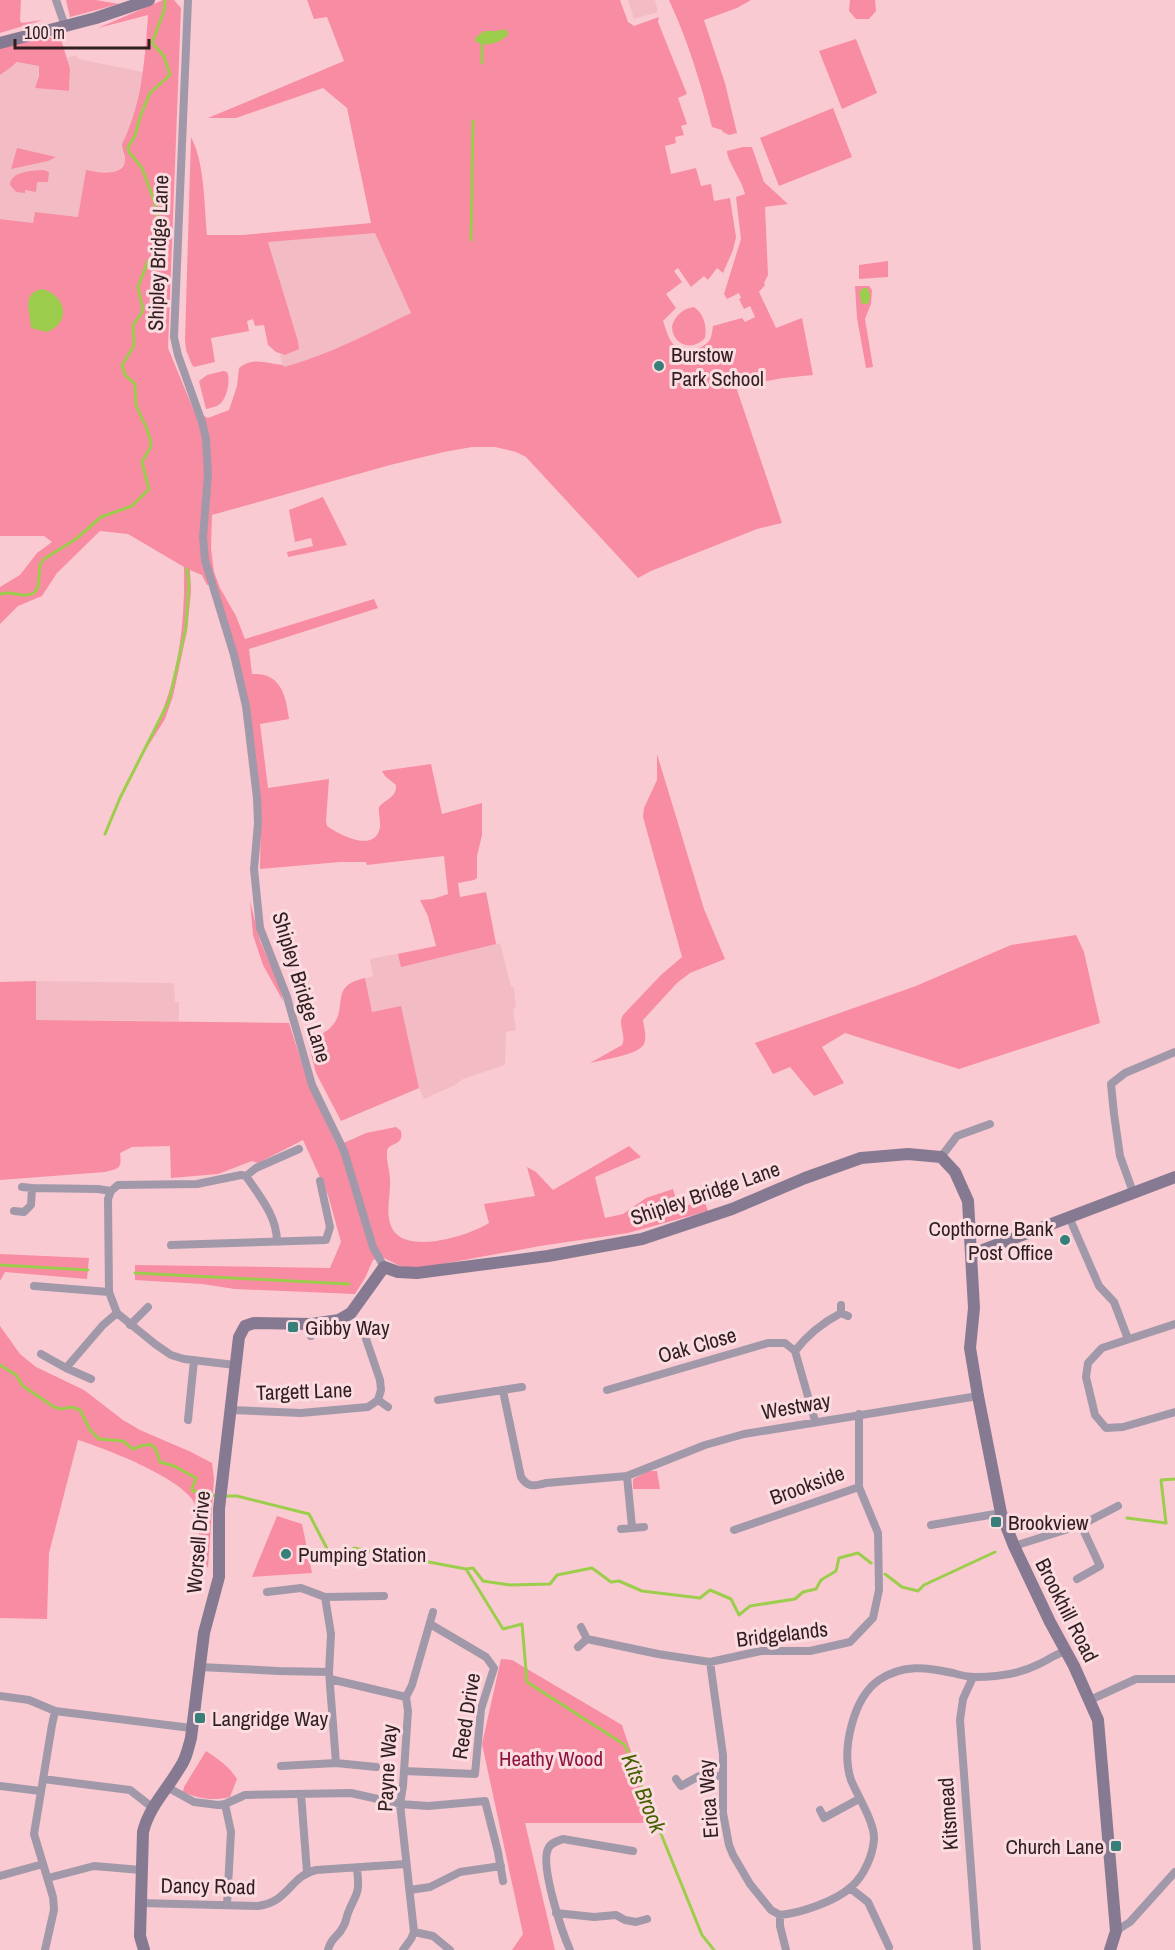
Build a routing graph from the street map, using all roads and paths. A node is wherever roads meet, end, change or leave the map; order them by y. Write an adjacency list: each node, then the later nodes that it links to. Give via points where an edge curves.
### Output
1 (56, 0): 4 (street)
2 (149, 0): 4 (street)
3 (188, 0): 22 (street, Shipley Bridge Lane, via 174,337 206,439 205,560 246,706 257,798 254,869 259,923 292,1012 312,1085 344,1151 373,1247)
4 (64, 26): 5 (street)
5 (0, 43)
6 (1175, 1052): 16 (street, via 1125,1073 1111,1084 1120,1156)
7 (990, 1124): 9 (street, via 957,1136)
8 (299, 1149): 10 (street)
9 (940, 1157): 21 (street, via 955,1172 968,1201); 22 (street, Shipley Bridge Lane, via 908,1154 861,1158 732,1209 642,1239 417,1273)
10 (246, 1176): 15 (street, via 176,1186 118,1185); 19 (street, via 269,1209)
11 (1175, 1177): 16 (street)
12 (320, 1181): 19 (street, via 330,1227 326,1240)
13 (22, 1187): 14 (street)
14 (32, 1188): 15 (street); 17 (street, via 31,1205 24,1212)
15 (111, 1191): 24 (street)
16 (1133, 1192): 18 (street)
17 (14, 1211)
18 (1069, 1217): 21 (street); 31 (street, via 1099,1286 1114,1302)
19 (277, 1242): 20 (street)
20 (171, 1245)
21 (972, 1254): 41 (street, Brookhill Road, via 974,1308 970,1348)
22 (384, 1267): 35 (street, Worsell Drive, via 351,1313 339,1320 311,1330 264,1322 245,1326 239,1337)
23 (34, 1286): 24 (street)
24 (109, 1292): 27 (street)
25 (148, 1307): 29 (street)
26 (843, 1311): 32 (street, via 805,1337)
27 (117, 1313): 29 (street); 36 (street)
28 (1175, 1324): 31 (street)
29 (130, 1325): 34 (street, via 166,1352)
30 (363, 1333): 42 (street, Targett Lane, via 380,1380)
31 (1128, 1339): 46 (street, via 1102,1348 1088,1363 1086,1377 1096,1419 1106,1428 1123,1427)
32 (795, 1351): 40 (street, Oak Close, via 785,1343 768,1343); 49 (street)
33 (41, 1354): 36 (street)
34 (194, 1360): 35 (street); 48 (street)
35 (235, 1365): 45 (street, Worsell Drive)
36 (66, 1368): 37 (street)
37 (91, 1379)
38 (522, 1387): 39 (street)
39 (503, 1390): 43 (street); 50 (street, Westway, via 520,1477 525,1484)
40 (607, 1390)
41 (978, 1396): 47 (street, Westway); 53 (street, Brookhill Road)
42 (378, 1400): 44 (street); 45 (street, Targett Lane, via 368,1407 327,1412)
43 (438, 1401)
44 (388, 1407)
45 (231, 1410): 72 (street, Worsell Drive, via 219,1509 219,1577 204,1633)
46 (1175, 1412)
47 (859, 1414): 49 (street, Westway); 51 (street, Brookside)
48 (188, 1420)
49 (815, 1421): 50 (street, Westway, via 705,1445)
50 (627, 1476): 56 (street)
51 (859, 1487): 59 (street, Brookside); 71 (street, Bridgelands, via 878,1533 879,1590 873,1618 850,1642 810,1651 760,1651)
52 (1118, 1506): 55 (street)
53 (1001, 1513): 54 (street); 60 (street, Brookhill Road)
54 (932, 1525)
55 (1081, 1525): 60 (street); 61 (street, via 1100,1566)
56 (632, 1527): 57 (street); 58 (street)
57 (644, 1527)
58 (621, 1529)
59 (734, 1530)
60 (1014, 1546): 70 (street, Brookhill Road)
61 (1077, 1579)
62 (267, 1592): 64 (street, via 301,1588)
63 (384, 1596): 64 (street)
64 (325, 1597): 73 (street, via 331,1634)
65 (433, 1612): 66 (street)
66 (430, 1624): 77 (street); 84 (street, Reed Drive, via 486,1657 494,1668 481,1709 475,1774)
67 (582, 1627): 68 (street)
68 (587, 1639): 69 (street); 71 (street, Bridgelands)
69 (578, 1647)
70 (1066, 1651): 74 (street, via 1025,1670); 78 (street, Brookhill Road)
71 (710, 1662): 85 (street, Erica Way, via 723,1755)
72 (200, 1667): 73 (street, Payne Way); 80 (street, Worsell Drive)
73 (330, 1677): 77 (street, Payne Way); 81 (street)
74 (973, 1677): 92 (street, via 922,1667 905,1668 868,1690 850,1729 849,1773); 125 (street, Kitsmead, via 963,1699 960,1720)
75 (1175, 1679): 78 (street, via 1136,1678)
76 (0, 1696): 79 (street, via 29,1700)
77 (406, 1697): 84 (street, Payne Way)
78 (1090, 1700): 115 (street, Brookhill Road, via 1098,1720)
79 (55, 1712): 80 (street); 86 (street)
80 (191, 1728): 89 (street, Worsell Drive, via 187,1754)
81 (336, 1762): 82 (street); 83 (street)
82 (281, 1766)
83 (376, 1767)
84 (404, 1770): 94 (street, Payne Way)
85 (722, 1776): 87 (street, via 699,1776 681,1786); 113 (street, Erica Way, via 723,1813 733,1855 750,1884)
86 (43, 1779): 90 (street); 95 (street, via 130,1790)
87 (676, 1779)
88 (0, 1786): 90 (street)
89 (167, 1786): 93 (street, via 194,1802); 95 (street, Worsell Drive)
90 (40, 1791): 98 (street, via 34,1834)
91 (301, 1794): 93 (street, via 245,1795); 94 (street, via 351,1793); 103 (street)
92 (859, 1799): 96 (street, via 824,1818); 108 (street, via 874,1837 862,1875)
93 (225, 1804): 111 (street, via 231,1832)
94 (400, 1804): 99 (street, Payne Way); 100 (street, via 484,1801)
95 (153, 1808): 102 (street, Worsell Drive, via 143,1832)
96 (820, 1810)
97 (633, 1851): 112 (street, via 563,1839 553,1843 546,1860)
98 (43, 1864): 105 (street); 106 (street)
99 (406, 1864): 101 (street); 109 (street, Payne Way)
100 (501, 1866): 107 (street); 109 (street, via 460,1872 430,1887)
101 (357, 1869): 103 (street); 120 (street, via 357,1896)
102 (141, 1870): 106 (street, via 94,1866); 110 (street, Worsell Drive)
103 (307, 1872): 111 (street, Dancy Road, via 270,1904)
104 (1175, 1872): 115 (street, via 1130,1922)
105 (0, 1876)
106 (48, 1878): 118 (street, via 54,1910)
107 (503, 1881)
108 (850, 1888): 113 (street, via 805,1910); 117 (street, via 868,1902)
109 (410, 1890): 116 (street, Payne Way)
110 (140, 1903): 111 (street, Dancy Road); 119 (street, Worsell Drive)
111 (227, 1905)
112 (556, 1913): 114 (street, via 616,1915 636,1922); 123 (street)
113 (780, 1915): 124 (street)
114 (647, 1919)
115 (1116, 1931): 126 (street, Brookhill Road)
116 (414, 1932): 121 (street); 122 (street, via 433,1936)
117 (889, 1947)
118 (45, 1950)
119 (142, 1950)
120 (328, 1950)
121 (403, 1950)
122 (450, 1950)
123 (570, 1950)
124 (786, 1950)
125 (977, 1950)
126 (1110, 1950)

